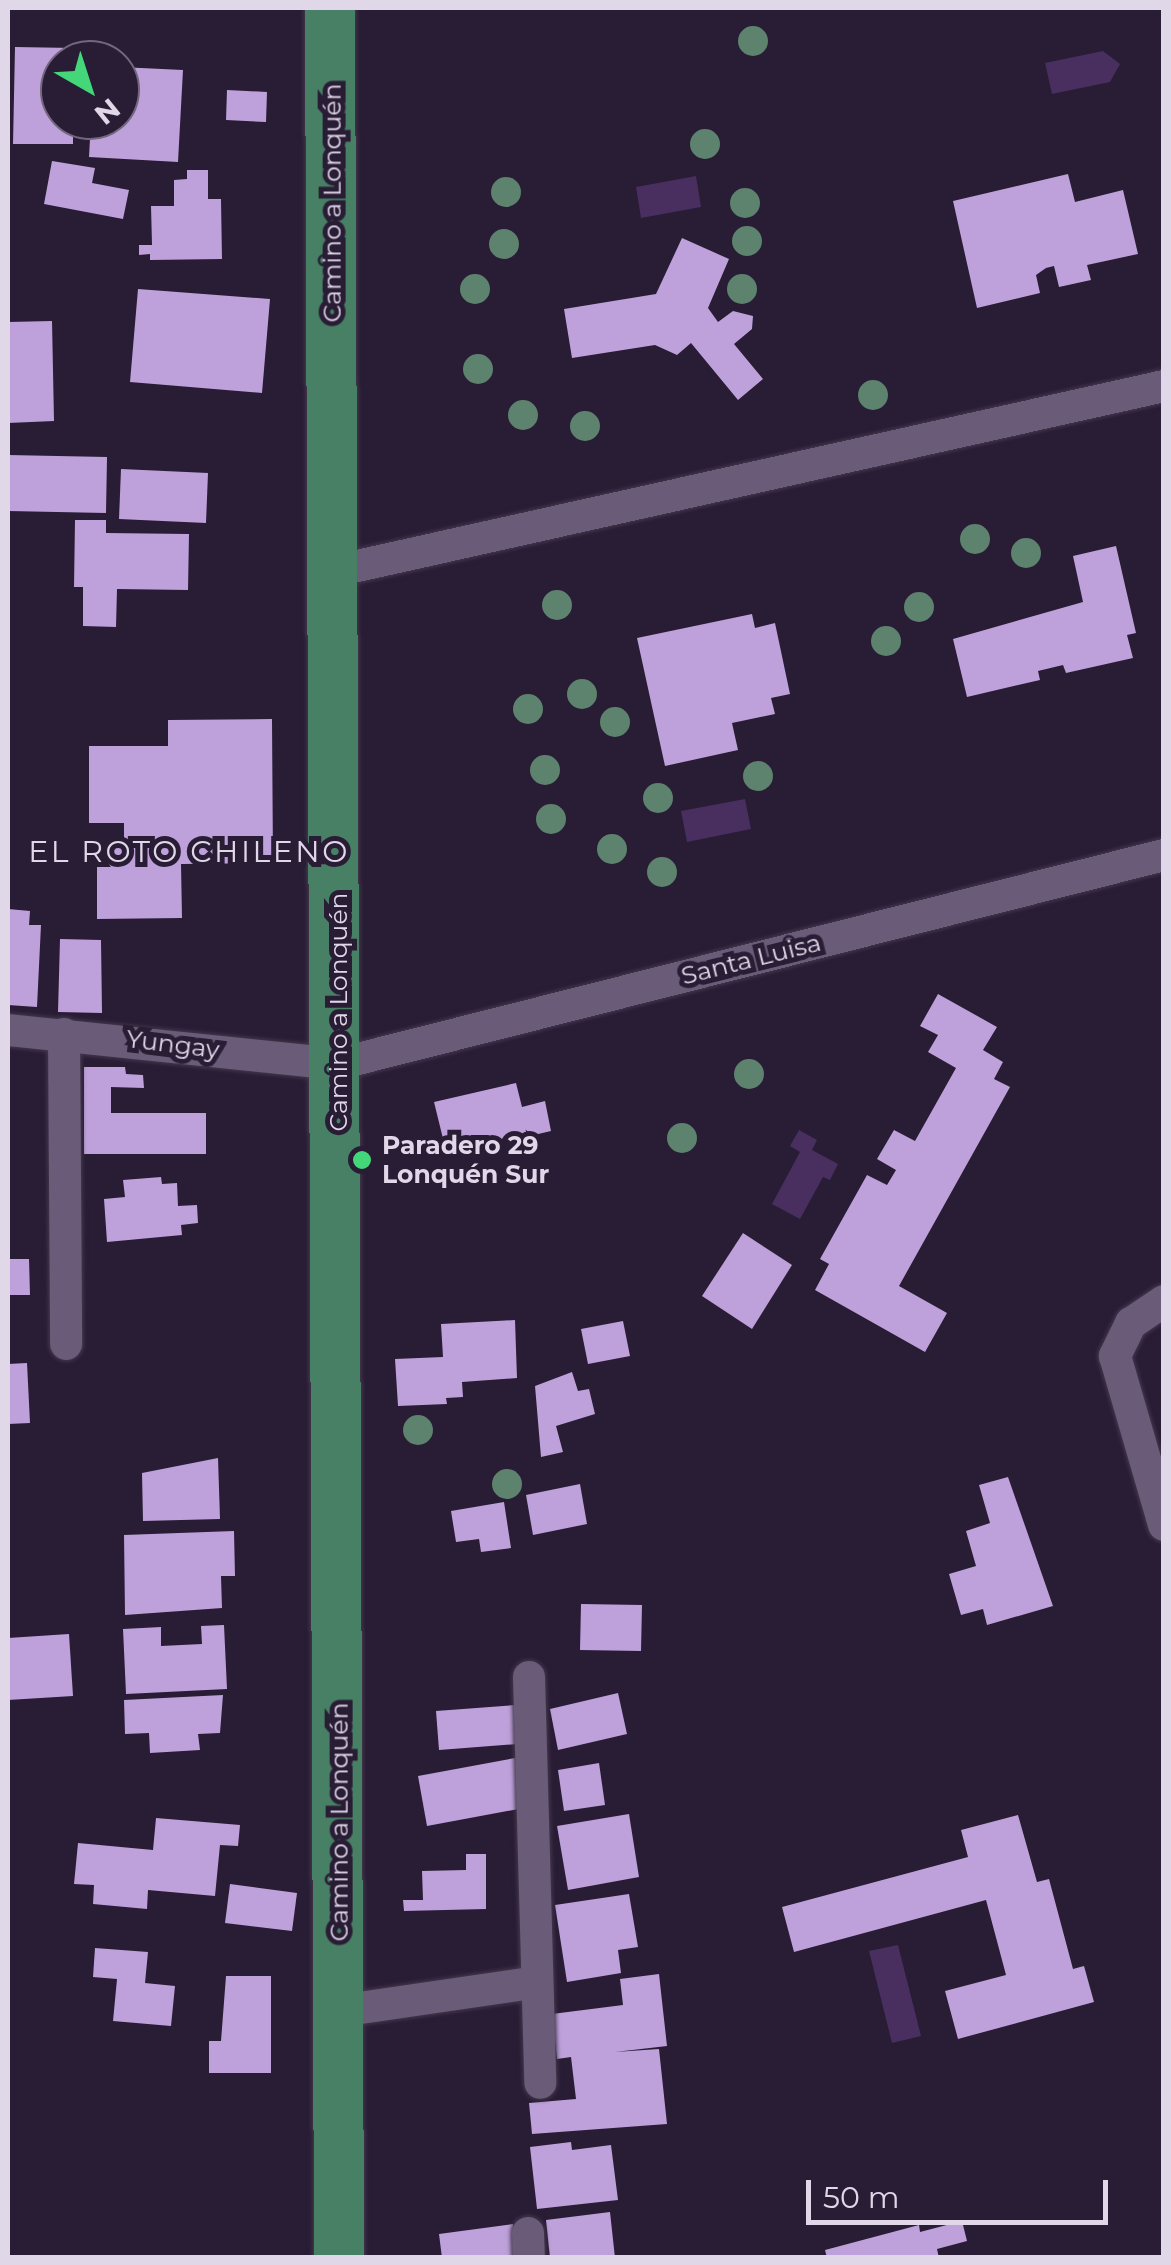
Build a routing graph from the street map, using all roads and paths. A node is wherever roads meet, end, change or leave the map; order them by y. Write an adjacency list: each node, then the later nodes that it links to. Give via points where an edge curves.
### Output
1 (330, 8): 3 (main road, Camino a Lonquén)
2 (1164, 386): 3 (street)
3 (334, 571): 7 (main road, Camino a Lonquén)
4 (1164, 855): 7 (street, Santa Luisa)
5 (8, 1030): 6 (street, Yungay)
6 (64, 1034): 7 (street, Yungay); 9 (street)
7 (338, 1064): 13 (main road, Camino a Lonquén)
8 (1164, 1301): 10 (street, via 1131,1324 1115,1356)
9 (66, 1344)
10 (1164, 1525)
11 (528, 1676): 12 (street)
12 (537, 1982): 13 (street); 14 (street)
13 (339, 2011): 15 (main road, Camino a Lonquén)
14 (540, 2083)
15 (339, 2258)

